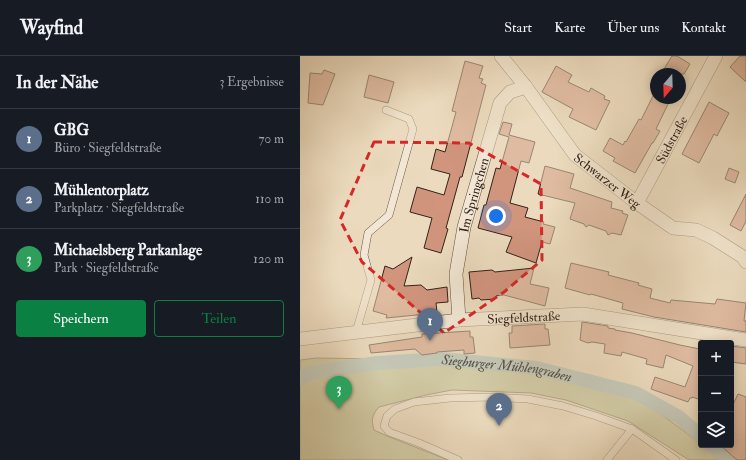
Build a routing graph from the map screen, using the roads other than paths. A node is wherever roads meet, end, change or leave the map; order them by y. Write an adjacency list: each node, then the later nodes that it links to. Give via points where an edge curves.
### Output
1 (501, 56): 3 (street, Schwarzer Weg)
2 (716, 56): 5 (street, Südstraße)
3 (526, 87): 5 (street, Schwarzer Weg, via 575,155); 7 (street, Im Springchen, via 510,92 500,103 464,227 456,274)
4 (386, 110): 8 (lane, via 409,119 412,129 389,215 368,233 364,255 371,280)
5 (637, 203): 6 (street, Schwarzer Weg, via 673,228 696,230 713,238 743,256)
6 (746, 262)
7 (459, 320): 8 (street, Siegfeldstraße); 10 (street, Siegfeldstraße, via 583,314)
8 (356, 332): 9 (street, Siegfeldstraße)
9 (300, 339)
10 (746, 340)
11 (632, 429): 12 (lane, via 563,406 528,399 491,397 414,402 395,409 387,416 384,426 389,432); 13 (lane); 14 (lane)
12 (458, 460)
13 (607, 460)
14 (676, 460)

